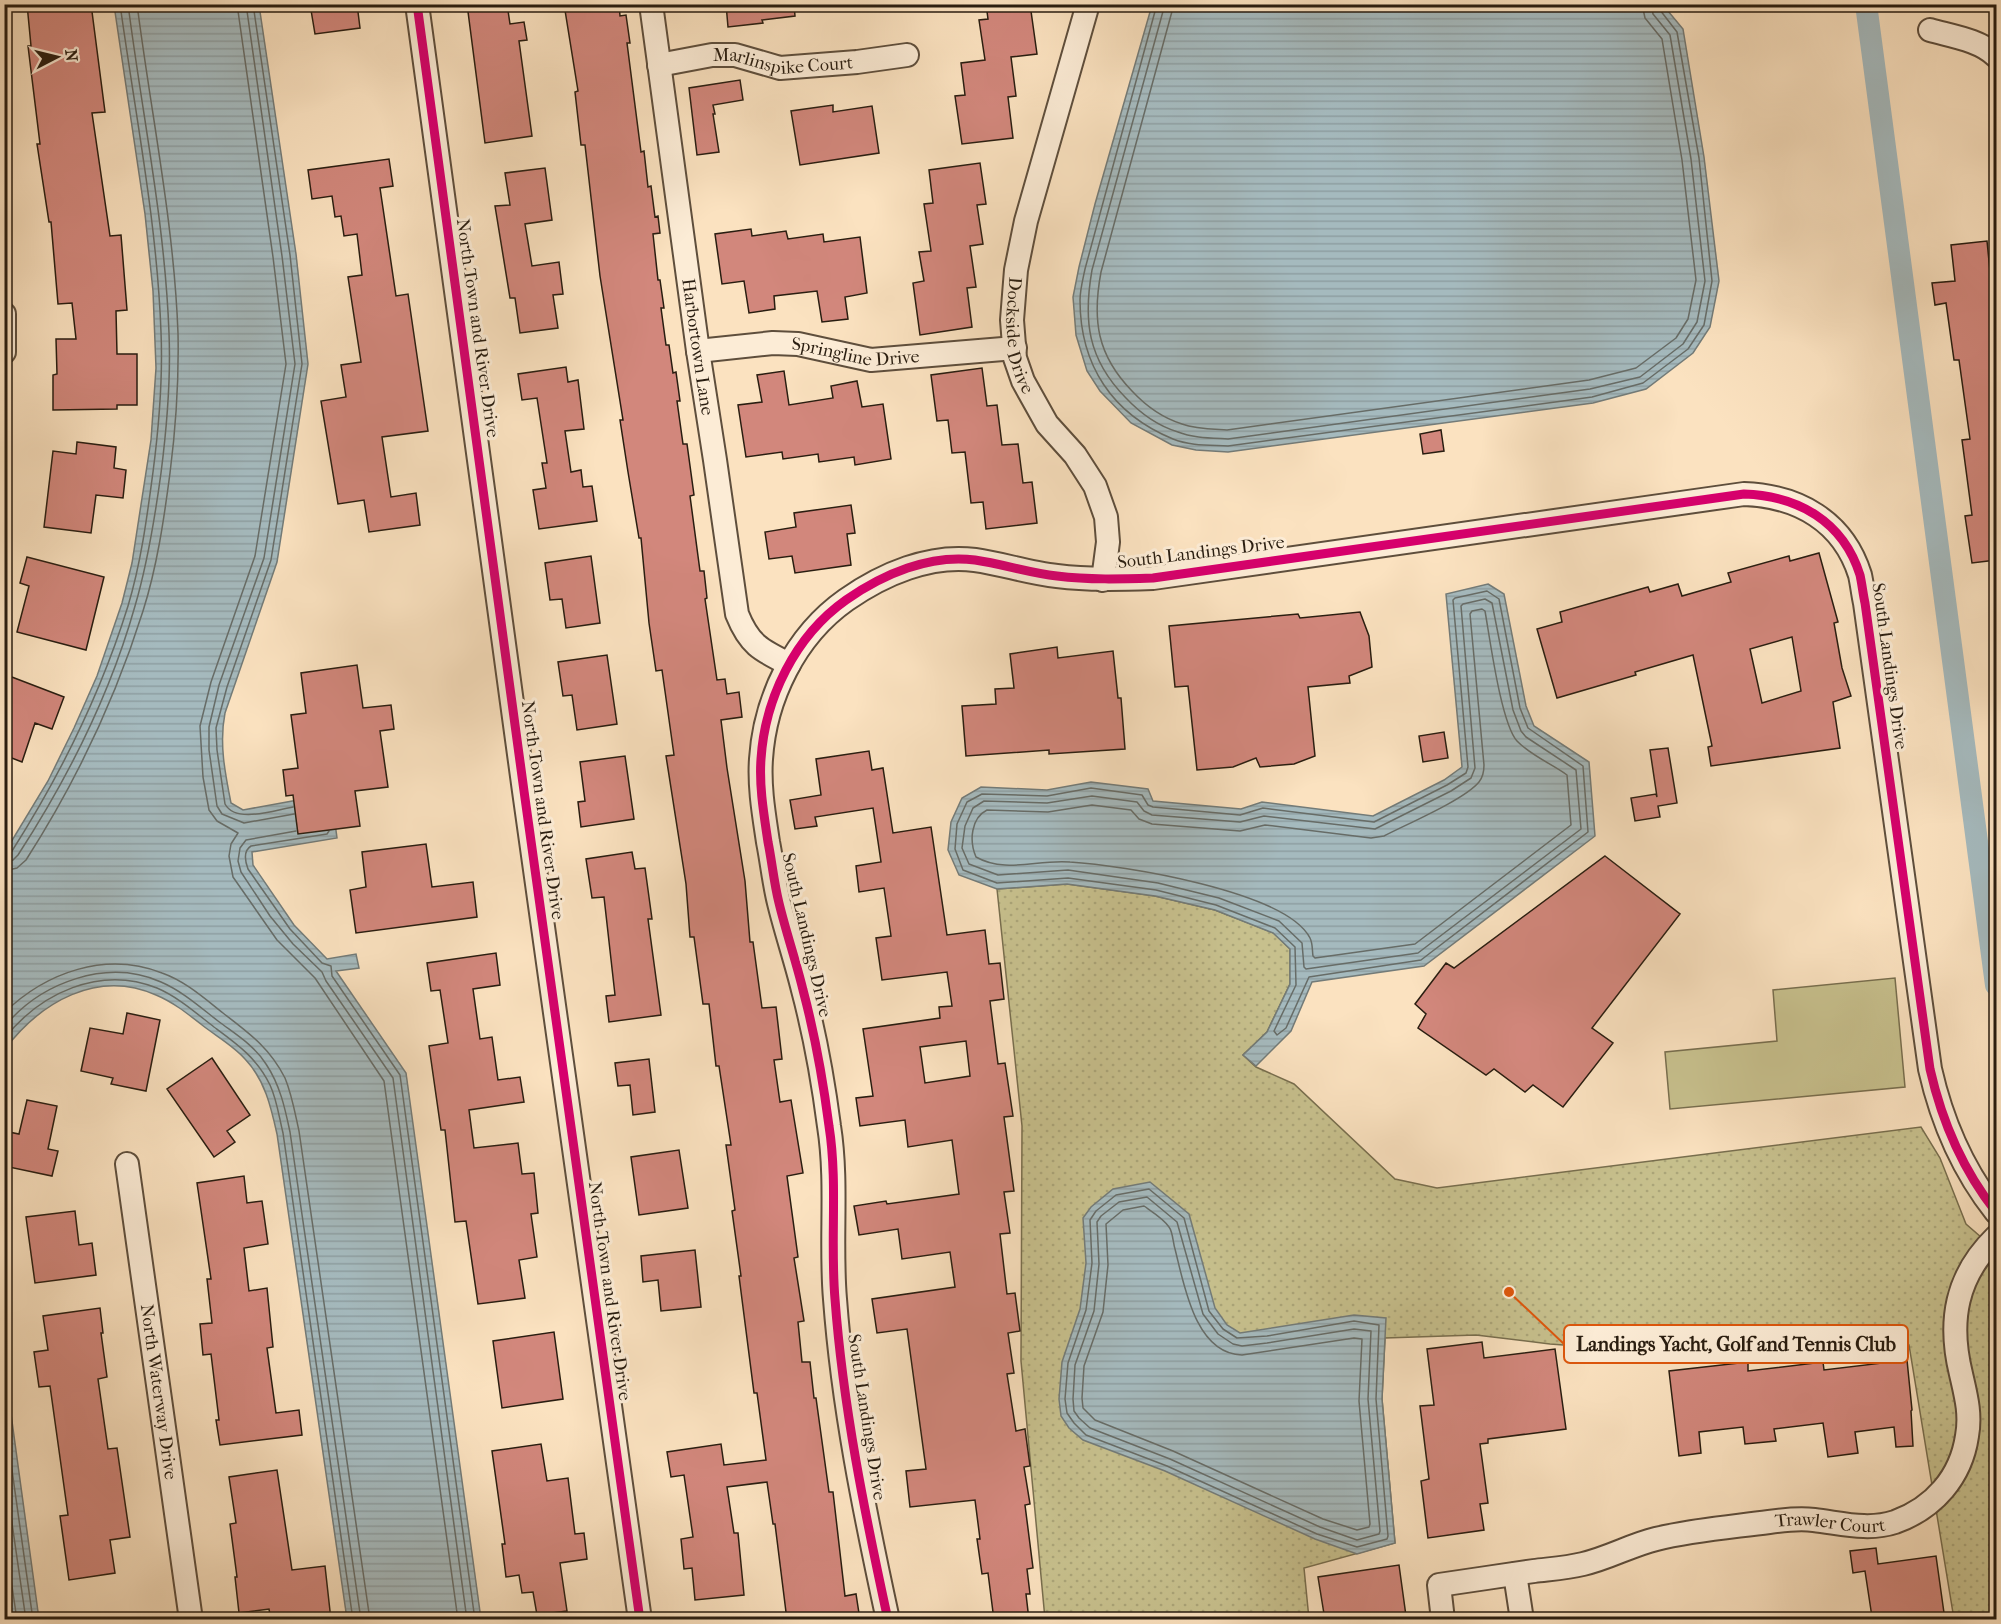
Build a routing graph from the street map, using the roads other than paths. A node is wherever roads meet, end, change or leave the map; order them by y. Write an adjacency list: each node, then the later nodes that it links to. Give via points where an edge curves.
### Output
1 (417, 4): 19 (street, North Town and River Drive)
2 (651, 4): 7 (street, Harbortown Lane)
3 (1088, 4): 9 (street, Dockside Drive, via 1026,221 1013,295)
4 (1930, 30): 6 (street, via 1968,41)
5 (907, 55): 7 (street, Marlinspike Court, via 780,68 735,55 712,55)
6 (1996, 56)
7 (659, 65): 10 (street, Harbortown Lane)
8 (4, 314): 11 (street)
9 (1015, 348): 10 (street, Springline Drive, via 871,360 798,344); 12 (street, Dockside Drive, via 1023,381 1047,424 1075,454 1095,486 1106,517 1108,542)
10 (698, 351): 13 (street, Harbortown Lane, via 736,614 745,635 764,652)
11 (4, 352)
12 (1103, 580): 13 (street, South Landings Drive, via 1054,576 972,560 919,564 895,572 847,599 825,617); 15 (street, South Landings Drive, via 1154,578 1744,495 1768,495 1794,502 1816,514 1849,550 1860,575 1937,1102 1957,1152)
13 (789, 664): 20 (street, South Landings Drive, via 769,708 760,759 760,787 779,902 817,1047 830,1131 838,1336 861,1497)
14 (127, 1164): 18 (street, North Waterway Drive)
15 (1996, 1212)
16 (1996, 1237): 17 (street, Trawler Court, via 1982,1250 1958,1296 1956,1348 1970,1422 1965,1451 1954,1476 1918,1512 1867,1527 1812,1519 1705,1531 1657,1539 1582,1565)
17 (1515, 1574): 21 (street, Trawler Court, via 1439,1585); 22 (street)
18 (191, 1620)
19 (640, 1620)
20 (888, 1620)
21 (1443, 1620)
22 (1522, 1620)

